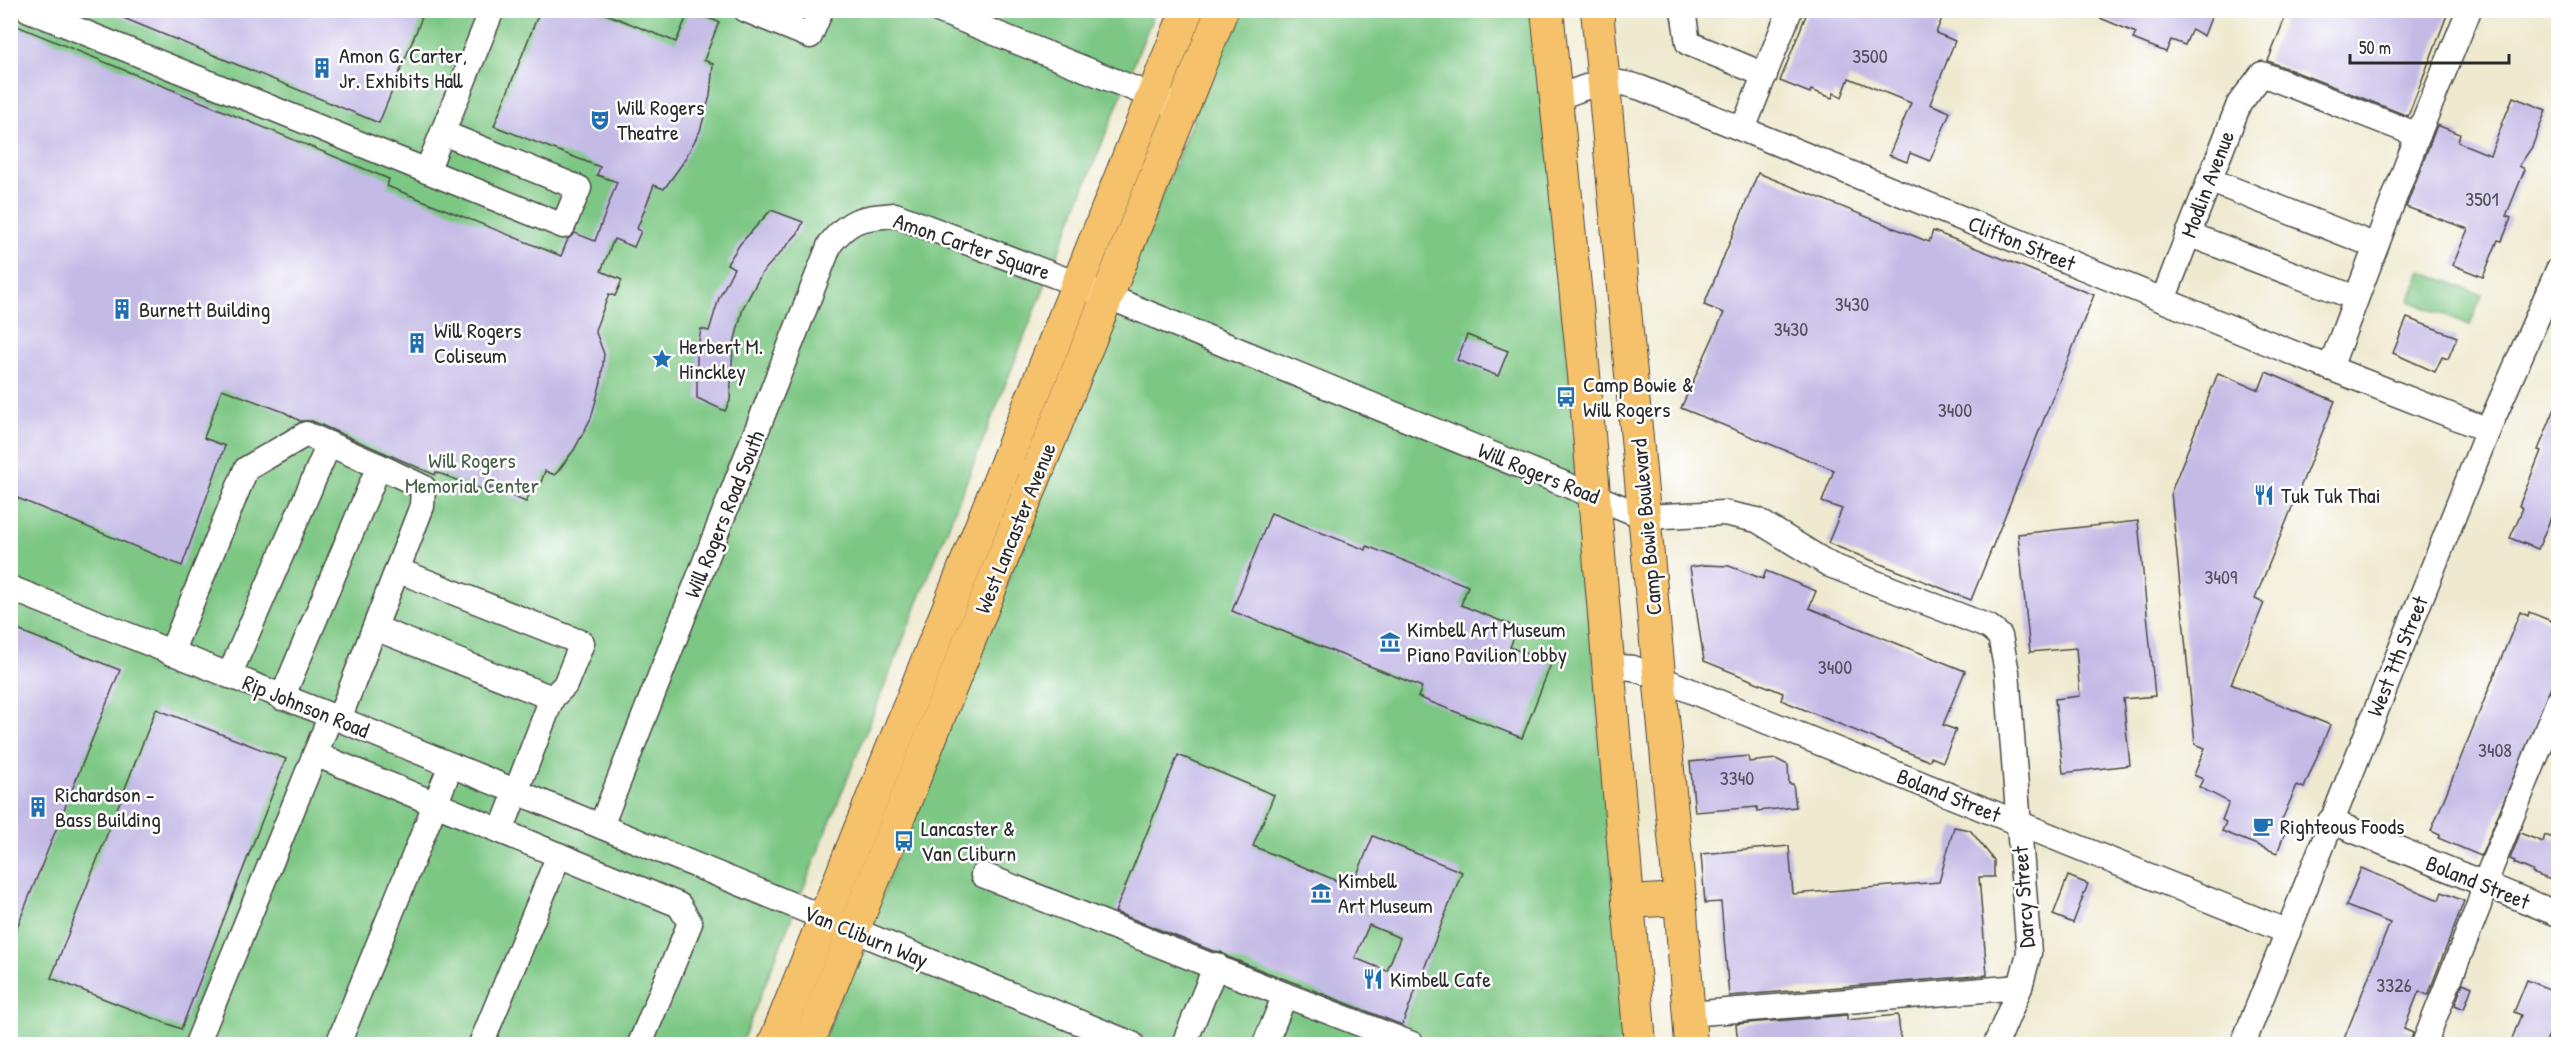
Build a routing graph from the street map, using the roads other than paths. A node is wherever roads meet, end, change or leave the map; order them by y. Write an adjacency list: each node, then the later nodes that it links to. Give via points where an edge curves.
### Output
1 (28, 10): 21 (street)
2 (492, 10): 19 (street)
3 (746, 10): 4 (street, via 810,36)
4 (821, 10)
5 (938, 10): 15 (street)
6 (1187, 10): 15 (main road, West Lancaster Avenue)
7 (1222, 10): 17 (main road, West Lancaster Avenue)
8 (1547, 10): 16 (main road)
9 (1597, 10): 14 (main road, Camp Bowie Boulevard)
10 (1683, 10): 13 (street, via 1688,43)
11 (2469, 10): 20 (street)
12 (1783, 13): 13 (street)
13 (1765, 75): 18 (street)
14 (1603, 81): 16 (street, Clifton Street); 18 (street, Clifton Street, via 1620,81); 36 (main road, Camp Bowie Boulevard)
15 (1152, 96): 17 (street); 27 (main road, West Lancaster Avenue)
16 (1556, 98): 35 (main road)
17 (1183, 108): 28 (main road, West Lancaster Avenue)
18 (1743, 129): 30 (street, Clifton Street)
19 (442, 133): 21 (street); 21 (street, via 579,188 563,226)
20 (2418, 135): 22 (street, Modlin Avenue, via 2262,74 2238,104); 25 (street)
21 (427, 171)
22 (2209, 180): 24 (street, Modlin Avenue); 25 (street)
23 (866, 218): 27 (street, Amon Carter Square, via 895,215); 55 (street, Will Rogers Road South, via 843,227 830,244)
24 (2188, 234): 29 (street); 30 (street, Modlin Avenue)
25 (2376, 246): 29 (street)
26 (2558, 273): 32 (street, West 7th Street)
27 (1077, 284): 28 (street, Will Rogers Road); 65 (main road, West Lancaster Avenue)
28 (1107, 296): 35 (street, Will Rogers Road); 66 (main road, West Lancaster Avenue)
29 (2356, 298): 31 (street)
30 (2163, 300): 31 (street, Clifton Street)
31 (2330, 368): 32 (street, Clifton Street)
32 (2488, 430): 53 (street, West 7th Street)
33 (329, 444): 34 (street); 41 (street, via 306,434 246,469); 43 (street)
34 (379, 466): 37 (street, via 423,488 422,506); 45 (street)
35 (1593, 496): 36 (street, Will Rogers Road); 42 (main road)
36 (1645, 517): 40 (street, Will Rogers Road, via 1724,513 1757,520 1830,565 1989,627); 44 (main road, Camp Bowie Boulevard)
37 (397, 570): 39 (street); 46 (street, via 582,643 565,685)
38 (10, 588): 41 (street, Rip Johnson Road)
39 (375, 628): 46 (street); 48 (street)
40 (2000, 636): 54 (street, Darcy Street, via 2007,672)
41 (171, 653): 43 (street, Rip Johnson Road)
42 (1608, 666): 44 (street, Boland Street, via 1633,668); 58 (main road)
43 (229, 676): 45 (street, Rip Johnson Road)
44 (1659, 678): 54 (street, Boland Street); 57 (main road, Camp Bowie Boulevard)
45 (282, 698): 48 (street, Rip Johnson Road)
46 (552, 698): 51 (street)
47 (2559, 702): 61 (street)
48 (335, 717): 49 (street); 50 (street, Rip Johnson Road)
49 (315, 754): 52 (street); 72 (street)
50 (451, 765): 51 (street, Rip Johnson Road); 52 (street)
51 (516, 792): 55 (street, Rip Johnson Road); 56 (street)
52 (435, 804): 56 (street); 73 (street)
53 (2330, 821): 61 (street, Boland Street); 67 (street, West 7th Street)
54 (2018, 823): 67 (street, Boland Street); 69 (street, Darcy Street, via 2029,953)
55 (601, 826): 65 (street, Van Cliburn Way)
56 (501, 831): 59 (street)
57 (1674, 835): 58 (main road); 62 (main road, Camp Bowie Boulevard)
58 (1623, 838): 63 (main road)
59 (559, 855): 74 (street); 75 (street, via 679,905 690,923)
60 (983, 875): 68 (street)
61 (2484, 885): 64 (street, Boland Street); 86 (street)
62 (1680, 898): 63 (main road); 71 (main road, Camp Bowie Boulevard)
63 (1628, 902): 82 (main road)
64 (2559, 914)
65 (824, 919): 66 (street, Van Cliburn Way); 76 (main road, West Lancaster Avenue)
66 (854, 932): 77 (main road, West Lancaster Avenue); 78 (street, Van Cliburn Way)
67 (2288, 932): 85 (street, West 7th Street)
68 (1216, 965): 70 (street); 79 (street)
69 (2020, 987): 71 (street); 84 (street, Darcy Street)
70 (1285, 995): 80 (street); 81 (street)
71 (1689, 1014): 83 (main road, Camp Bowie Boulevard)
72 (197, 1044)
73 (338, 1044)
74 (481, 1044)
75 (640, 1044)
76 (774, 1044)
77 (808, 1044)
78 (1132, 1044)
79 (1184, 1044)
80 (1265, 1044)
81 (1412, 1044)
82 (1640, 1044)
83 (1691, 1044)
84 (1996, 1044)
85 (2243, 1044)
86 (2424, 1044)

